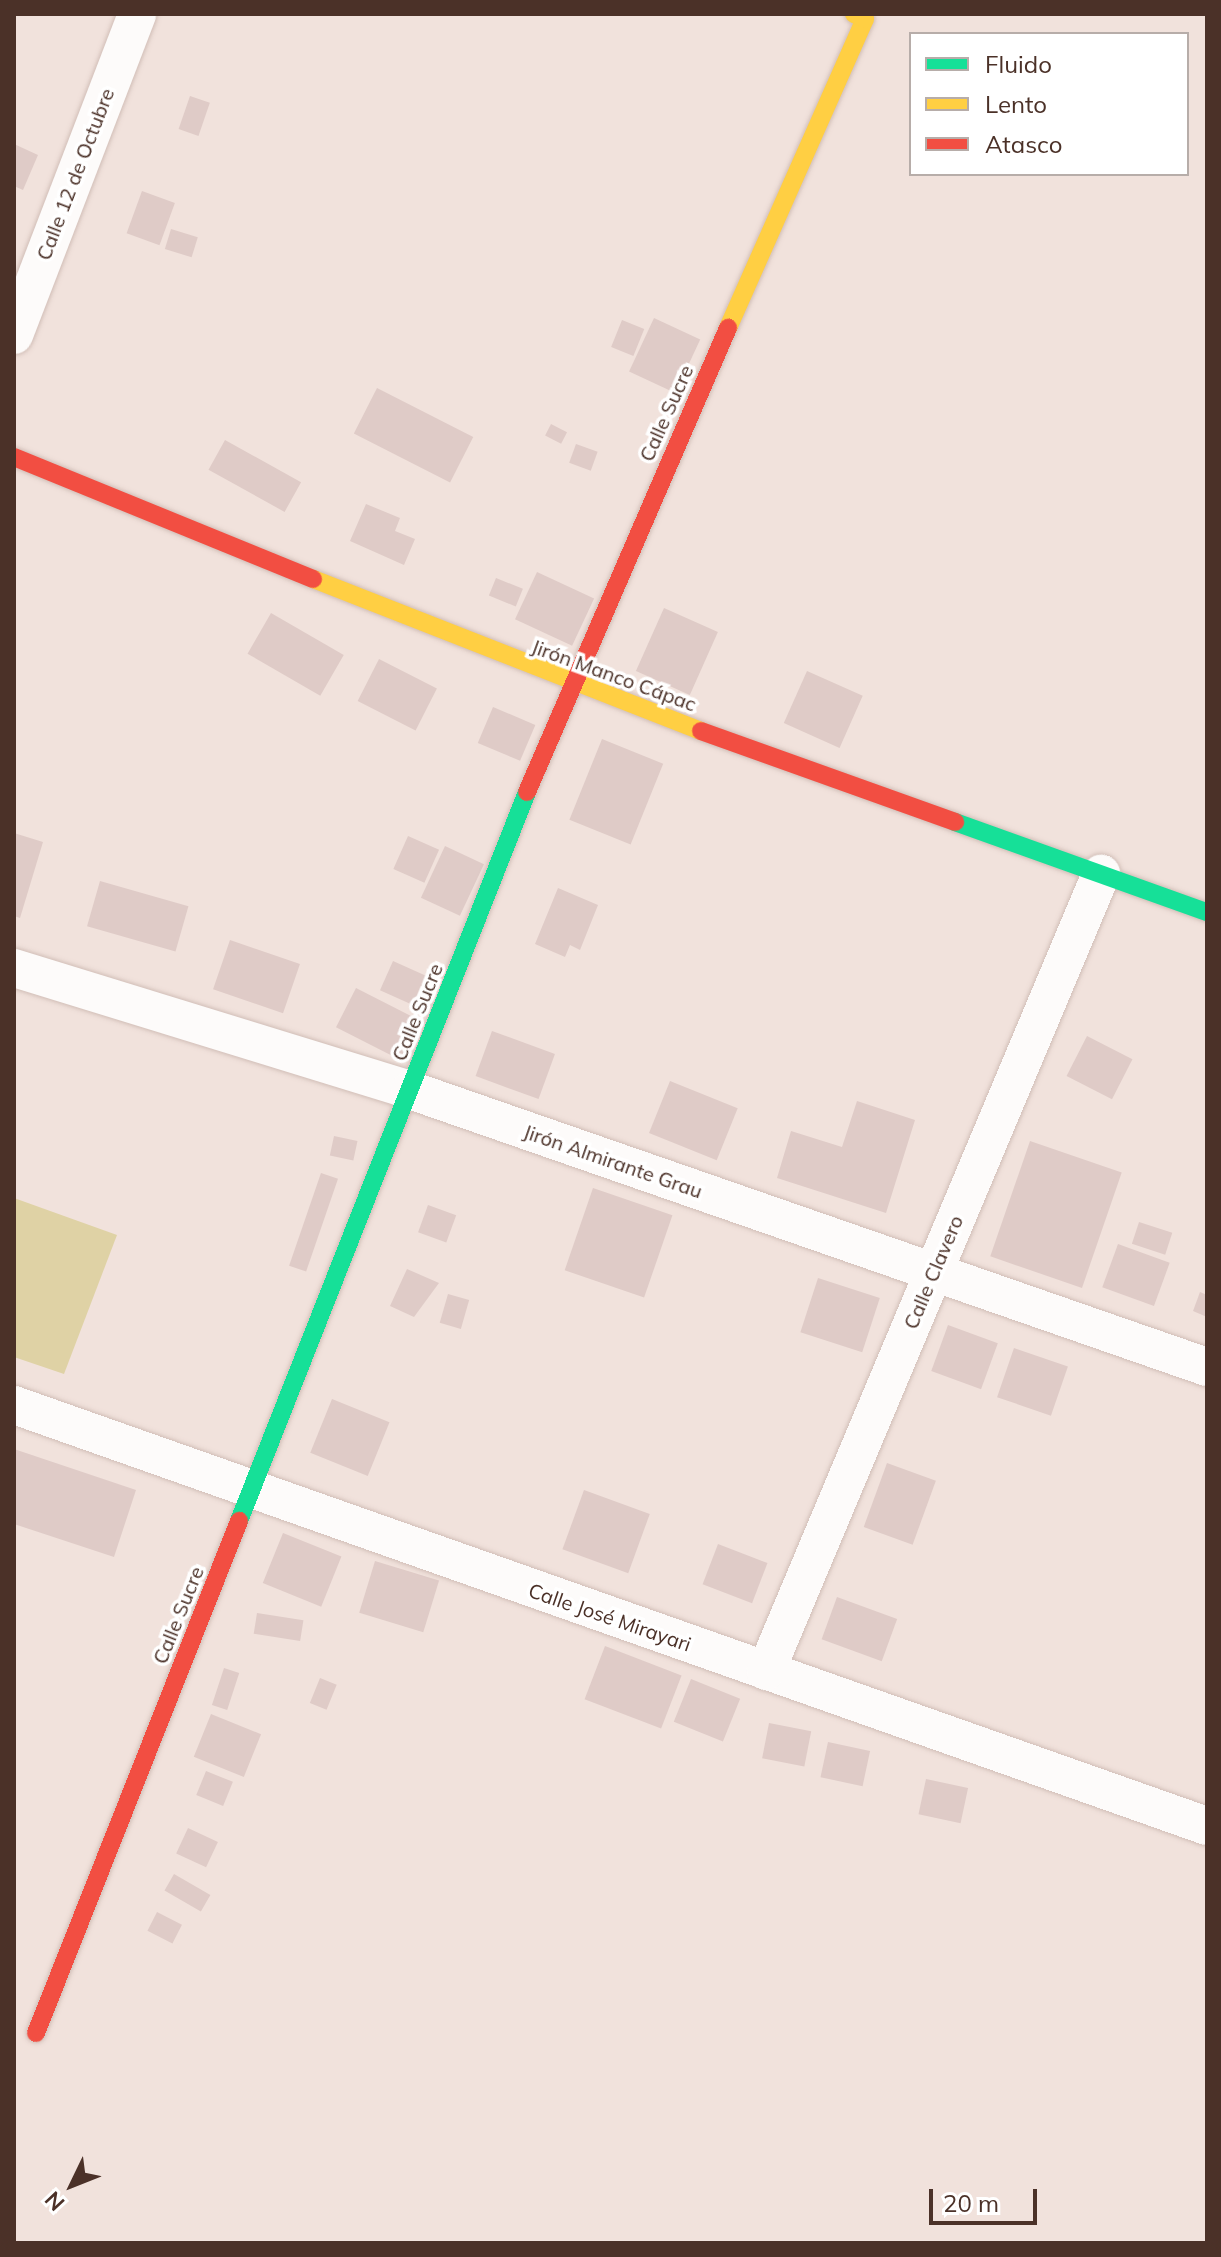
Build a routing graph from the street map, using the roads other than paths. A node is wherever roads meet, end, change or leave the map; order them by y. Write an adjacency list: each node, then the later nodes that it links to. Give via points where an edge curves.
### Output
1 (137, 14): 3 (street, Calle 12 de Octubre)
2 (859, 17): 5 (street, Calle Sucre)
3 (14, 335)
4 (14, 457): 5 (street, Jirón Manco Cápac)
5 (570, 684): 6 (street, Jirón Manco Cápac); 9 (street, Calle Sucre)
6 (1101, 874): 7 (street, Jirón Manco Cápac); 10 (street, Calle Clavero)
7 (1207, 912)
8 (14, 968): 9 (street, Jirón Almirante Grau)
9 (410, 1090): 10 (street, Jirón Almirante Grau); 13 (street, Calle Sucre)
10 (933, 1272): 11 (street, Jirón Almirante Grau); 14 (street, Calle Clavero)
11 (1207, 1367)
12 (14, 1405): 13 (street, Calle José Mirayari)
13 (250, 1494): 14 (street, Calle José Mirayari); 16 (street, Calle Sucre)
14 (766, 1671): 15 (street, Calle José Mirayari)
15 (1207, 1826)
16 (36, 2033)

